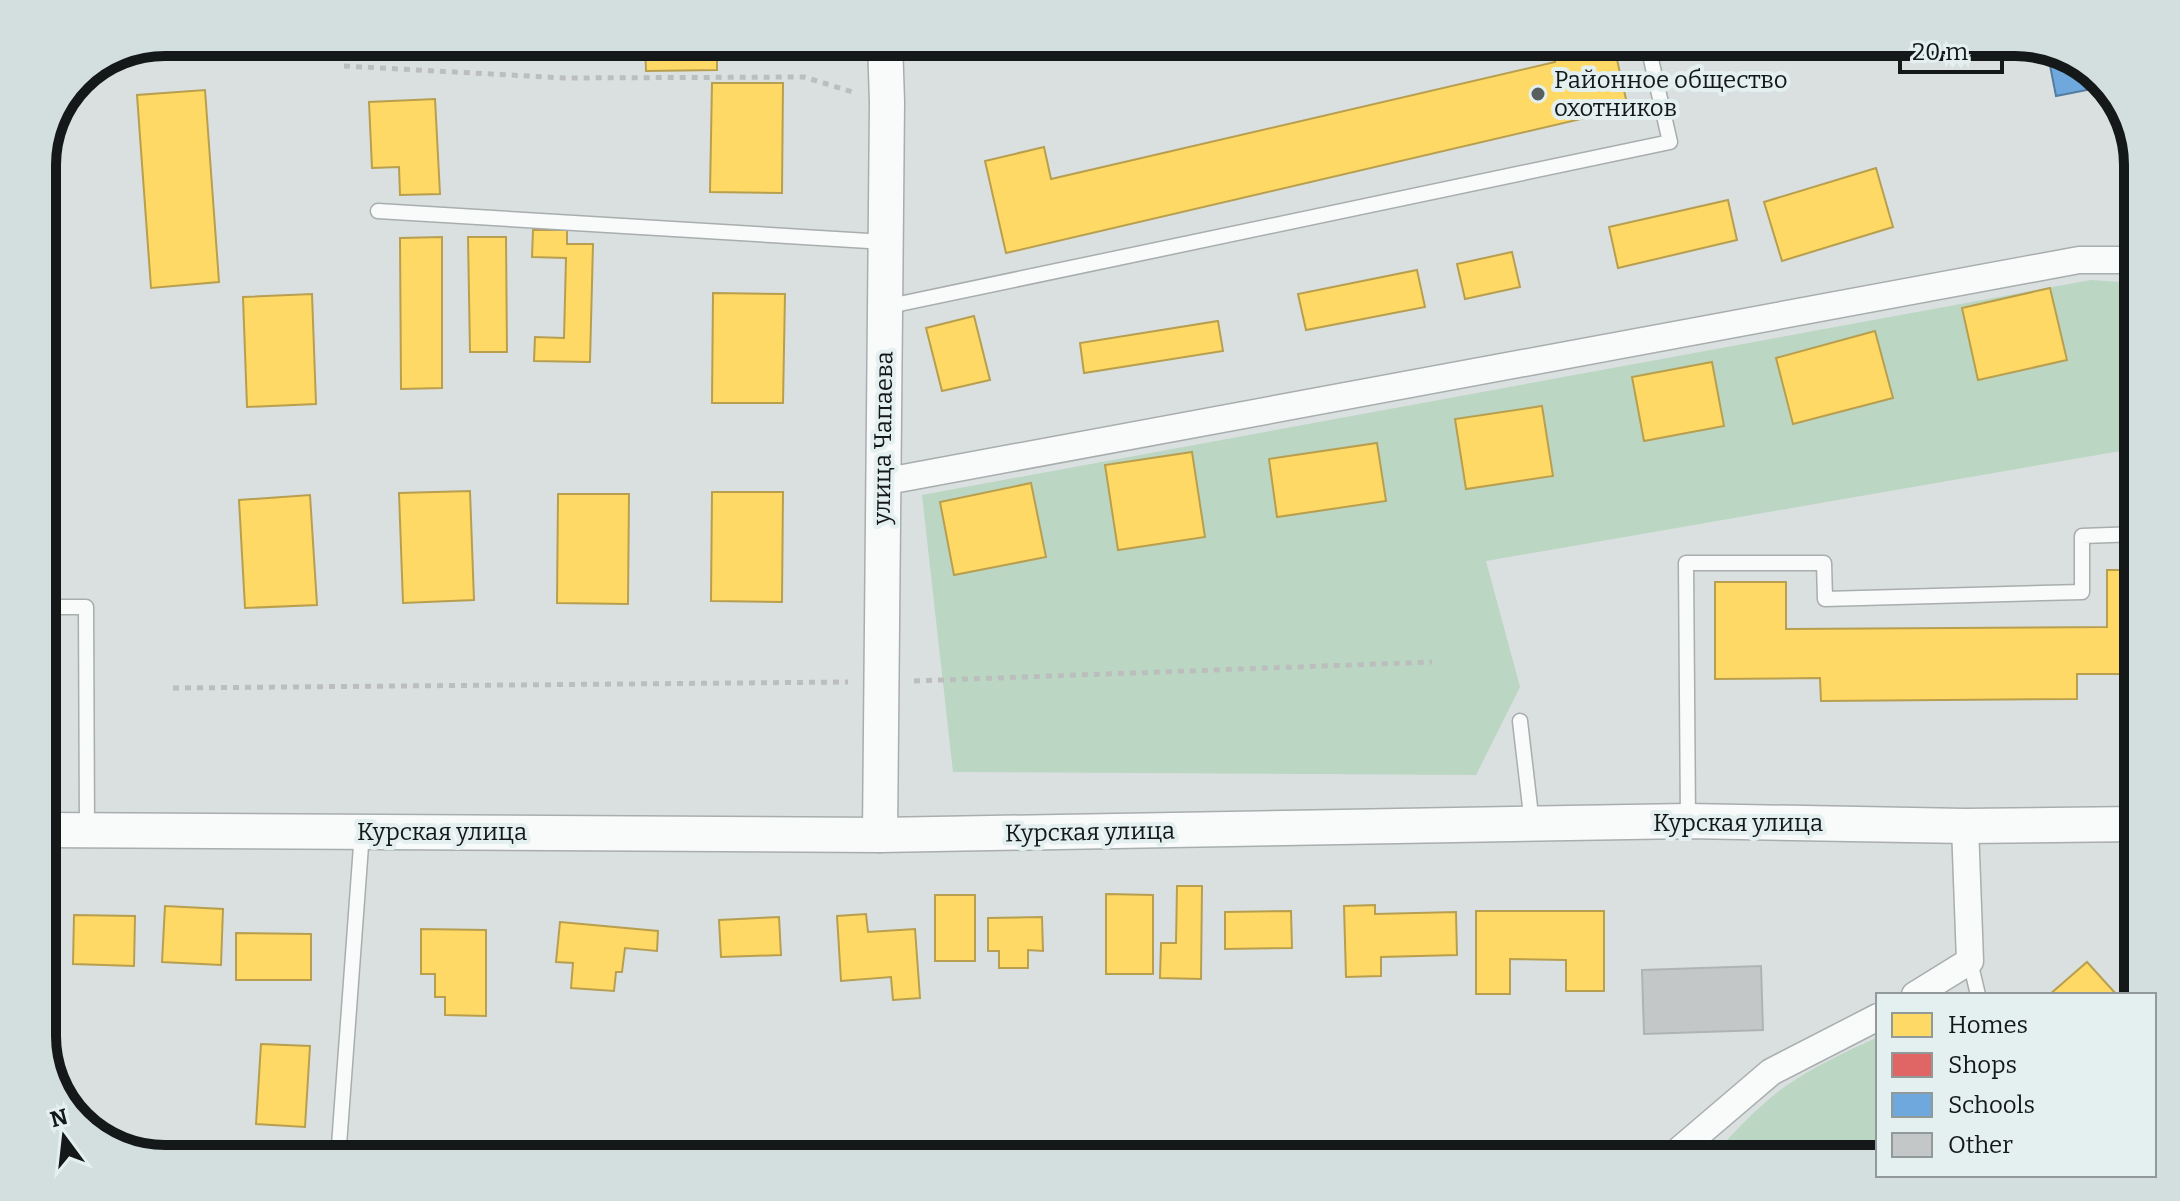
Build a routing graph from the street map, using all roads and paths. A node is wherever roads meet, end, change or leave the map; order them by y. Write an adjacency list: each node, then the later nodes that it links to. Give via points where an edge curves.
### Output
1 (885, 56): 4 (street, улица Чапаева)
2 (1650, 56): 8 (lane, via 1670,142)
3 (344, 66): 4 (path, via 565,78 804,77)
4 (887, 102): 6 (street, улица Чапаева)
5 (378, 211): 6 (lane)
6 (885, 242): 8 (street, улица Чапаева)
7 (2124, 260): 9 (street, via 2079,260)
8 (884, 307): 9 (street, улица Чапаева)
9 (882, 482): 13 (street, улица Чапаева)
10 (2124, 534): 16 (lane, via 2082,536 2082,592 1825,599 1824,563 1686,563)
11 (56, 607): 21 (lane, via 86,607)
12 (1432, 662): 13 (path)
13 (881, 682): 14 (path); 23 (street, улица Чапаева)
14 (173, 688)
15 (1520, 721): 17 (lane)
16 (1688, 821): 17 (street, Курская улица); 19 (street, Курская улица)
17 (1532, 824): 23 (street, Курская улица)
18 (2124, 824): 19 (street, Курская улица)
19 (1965, 826): 24 (street)
20 (56, 830): 21 (street, Курская улица)
21 (87, 830): 22 (street, Курская улица)
22 (362, 831): 23 (street, Курская улица); 28 (lane)
23 (880, 835)
24 (1970, 961): 25 (street); 26 (lane)
25 (1918, 993)
26 (1978, 993)
27 (1876, 1018): 29 (street, via 1771,1072)
28 (339, 1145)
29 (1685, 1145)

